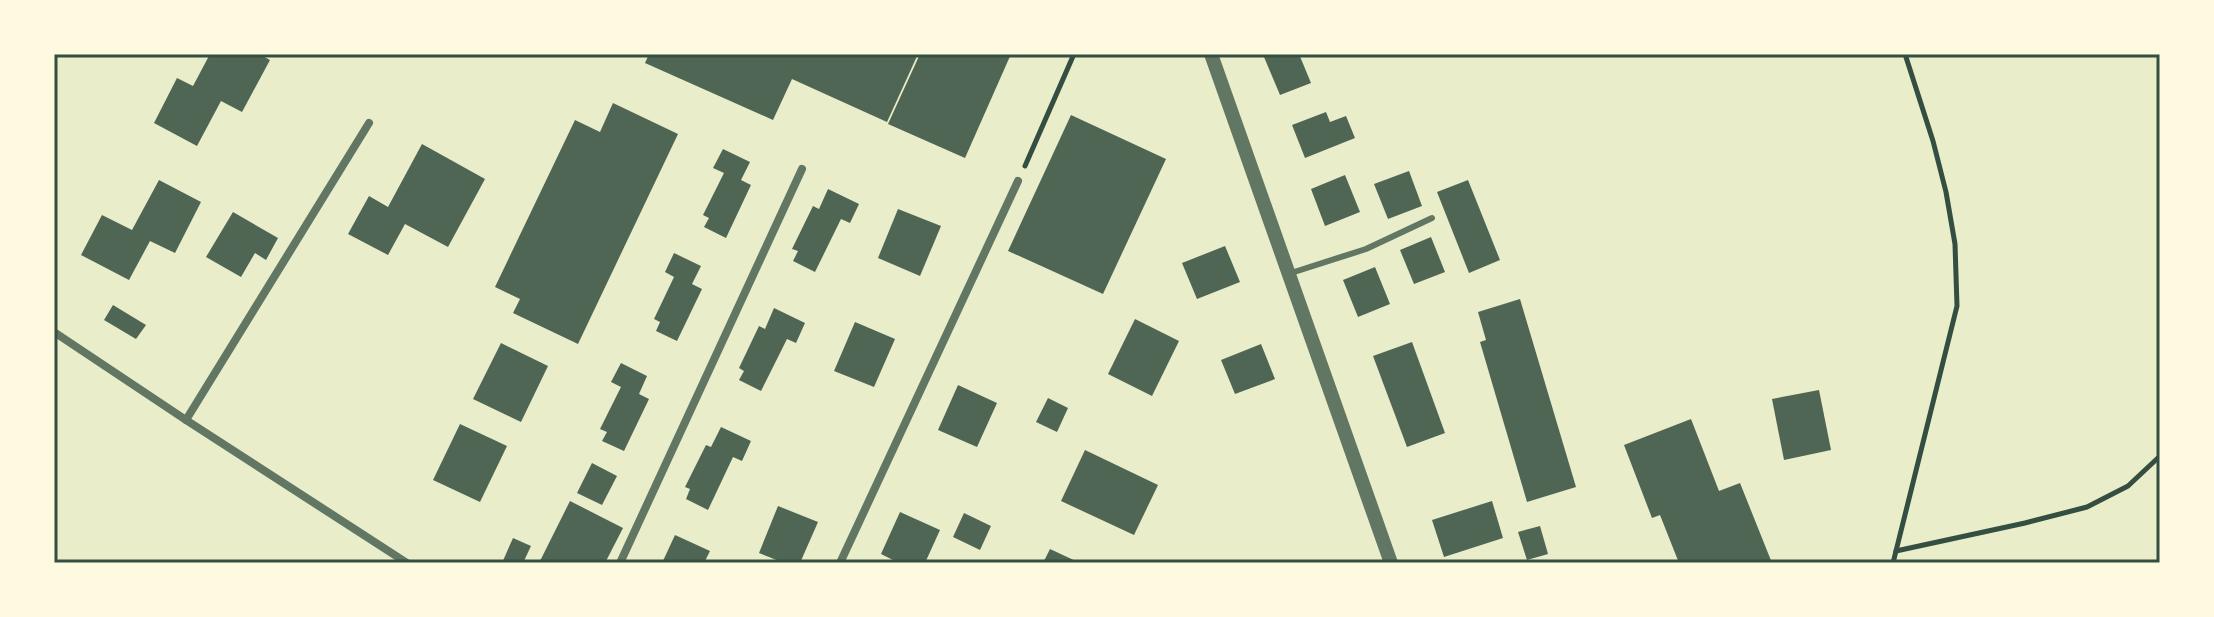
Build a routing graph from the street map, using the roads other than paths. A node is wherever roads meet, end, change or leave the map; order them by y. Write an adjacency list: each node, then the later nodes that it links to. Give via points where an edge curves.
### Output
1 (1211, 54): 6 (street)
2 (369, 123): 8 (street)
3 (802, 169): 10 (street)
4 (1018, 181): 11 (street)
5 (1432, 218): 6 (lane, via 1366,249)
6 (1289, 273): 12 (street)
7 (54, 333): 8 (street)
8 (186, 420): 9 (street)
9 (407, 563)
10 (620, 563)
11 (840, 563)
12 (1391, 563)

